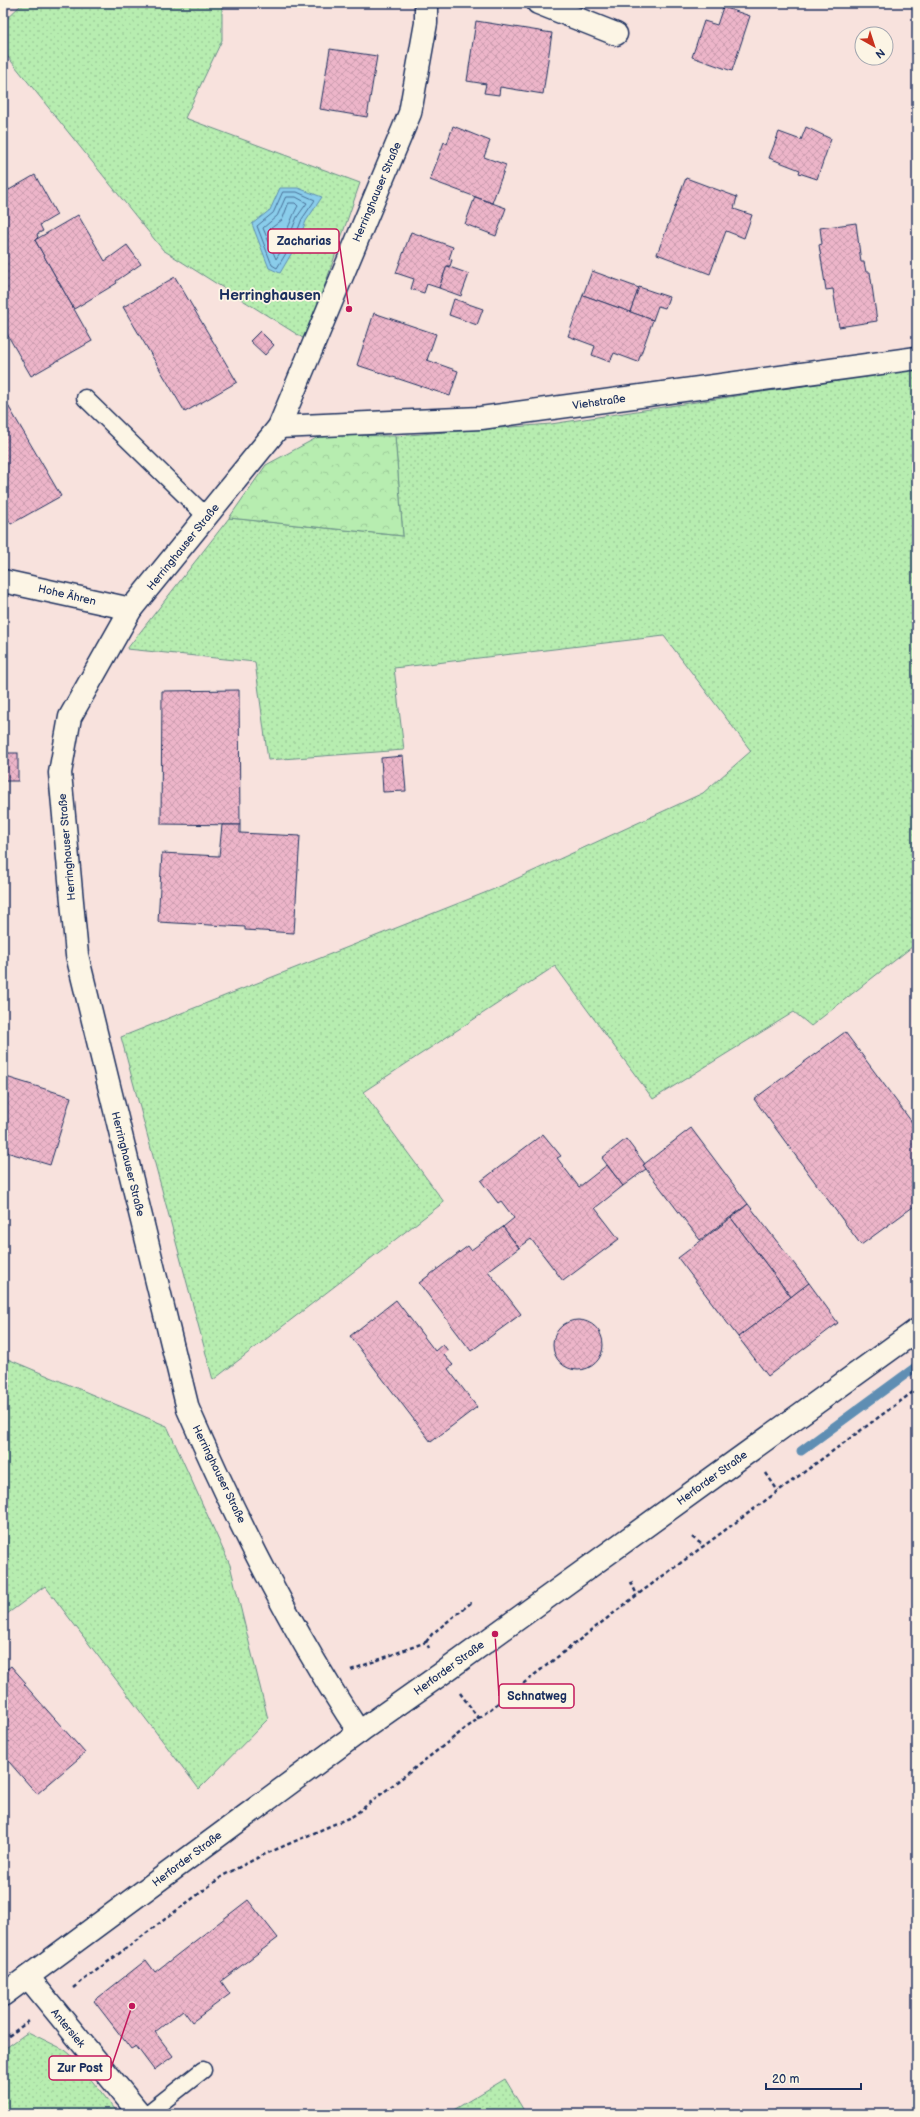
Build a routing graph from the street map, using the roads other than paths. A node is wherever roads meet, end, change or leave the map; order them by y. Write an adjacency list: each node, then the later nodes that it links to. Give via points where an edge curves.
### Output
1 (426, 3): 6 (street, Herringhauser Straße, via 426,23 410,113)
2 (538, 3): 3 (street)
3 (616, 34)
4 (917, 358): 6 (street, Viehstraße, via 481,418)
5 (85, 398): 7 (lane)
6 (279, 427): 7 (street, Herringhauser Straße)
7 (207, 517): 9 (street, Herringhauser Straße)
8 (3, 581): 9 (street, Hohe Ähren)
9 (132, 610): 11 (street, Herringhauser Straße, via 70,717 60,773 77,955 188,1409 208,1456 324,1680)
10 (917, 1330): 11 (street, Herforder Straße)
11 (359, 1732): 12 (street, Herforder Straße)
12 (28, 1977): 13 (street, Herforder Straße); 15 (street, Antersiek)
13 (3, 1995)
14 (203, 2070): 16 (lane)
15 (140, 2114)
16 (147, 2114)

